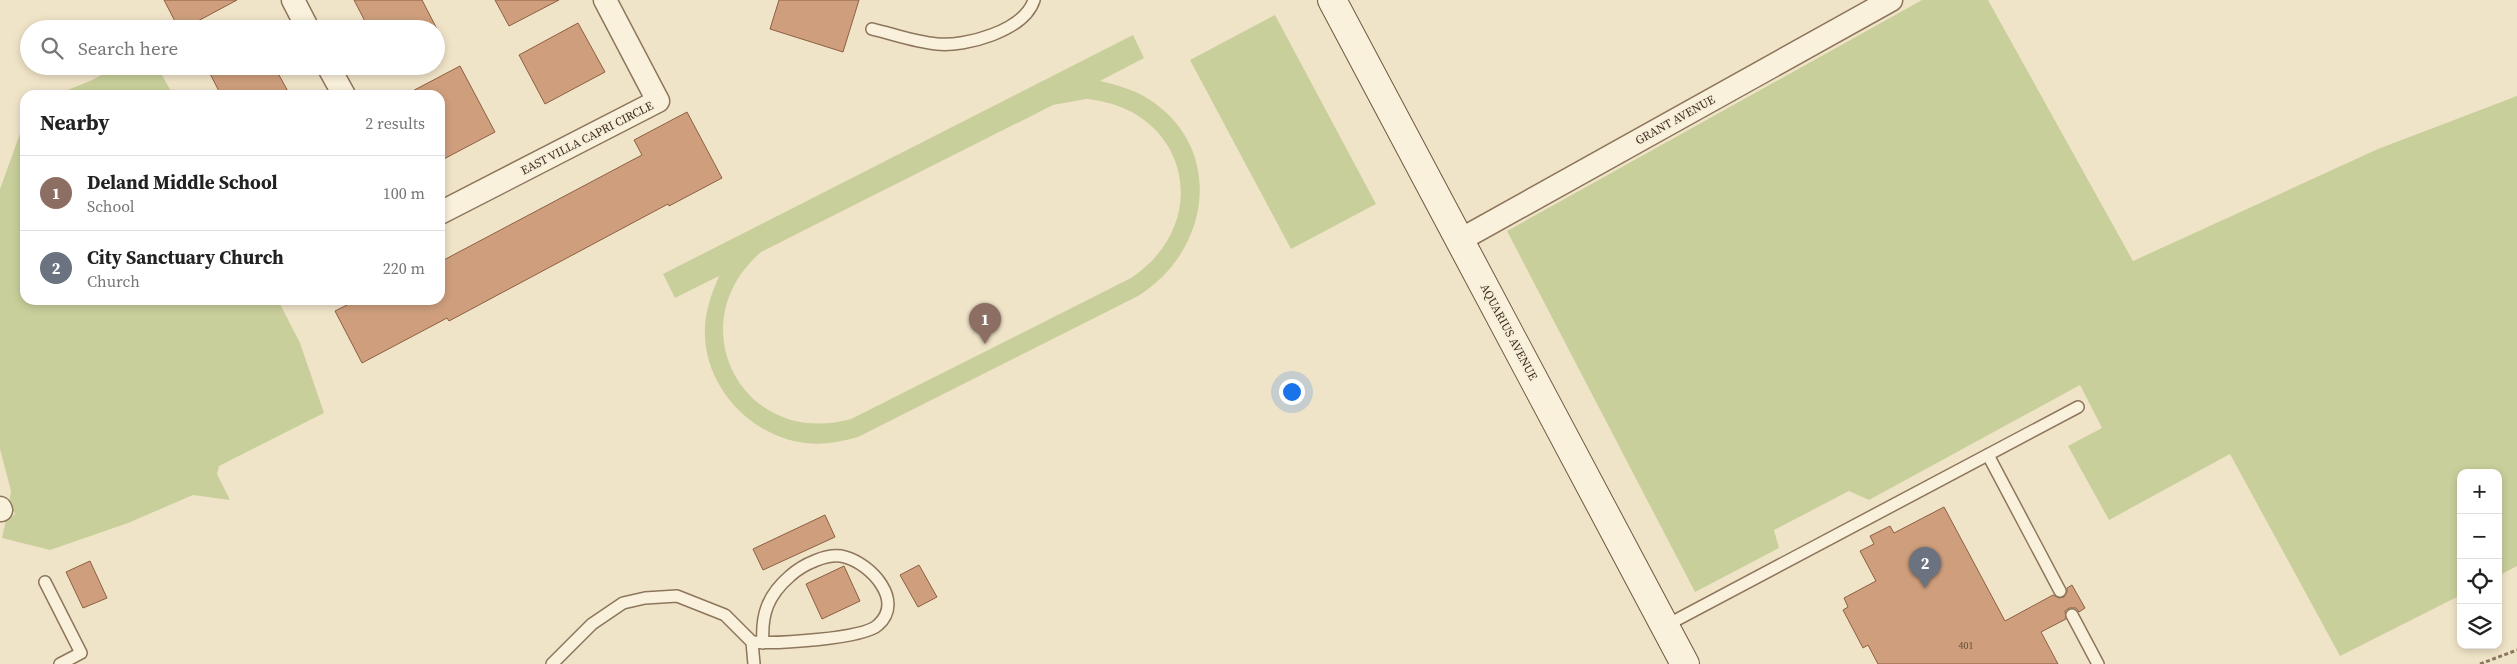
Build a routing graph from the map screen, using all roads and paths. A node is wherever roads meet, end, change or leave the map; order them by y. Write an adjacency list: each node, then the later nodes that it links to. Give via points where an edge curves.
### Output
1 (293, 0): 6 (street)
2 (605, 0): 10 (street, EAST VILLA CAPRI CIRCLE, via 658,101)
3 (1034, 0): 7 (lane, via 1012,26 976,42 937,44)
4 (1332, 0): 11 (street, AQUARIUS AVENUE)
5 (1890, 0): 11 (street, GRANT AVENUE)
6 (303, 20)
7 (872, 29)
8 (333, 75): 9 (street)
9 (341, 90)
10 (445, 210)
11 (1460, 240): 17 (street, AQUARIUS AVENUE)
12 (2078, 407): 13 (lane)
13 (1988, 455): 15 (lane); 17 (lane)
14 (45, 582): 20 (lane, via 80,653)
15 (2060, 591)
16 (2072, 615): 24 (lane)
17 (1665, 626): 23 (street, AQUARIUS AVENUE)
18 (758, 642): 18 (lane, via 849,637 870,631 885,618 888,595 860,564 845,557 827,557 796,570 778,586 767,606); 21 (lane, via 725,615 677,596 645,598 623,603 592,624); 22 (lane)
19 (2517, 650): 25 (path)
20 (60, 664)
21 (552, 664)
22 (754, 664)
23 (1685, 664)
24 (2098, 664)
25 (2480, 664)

